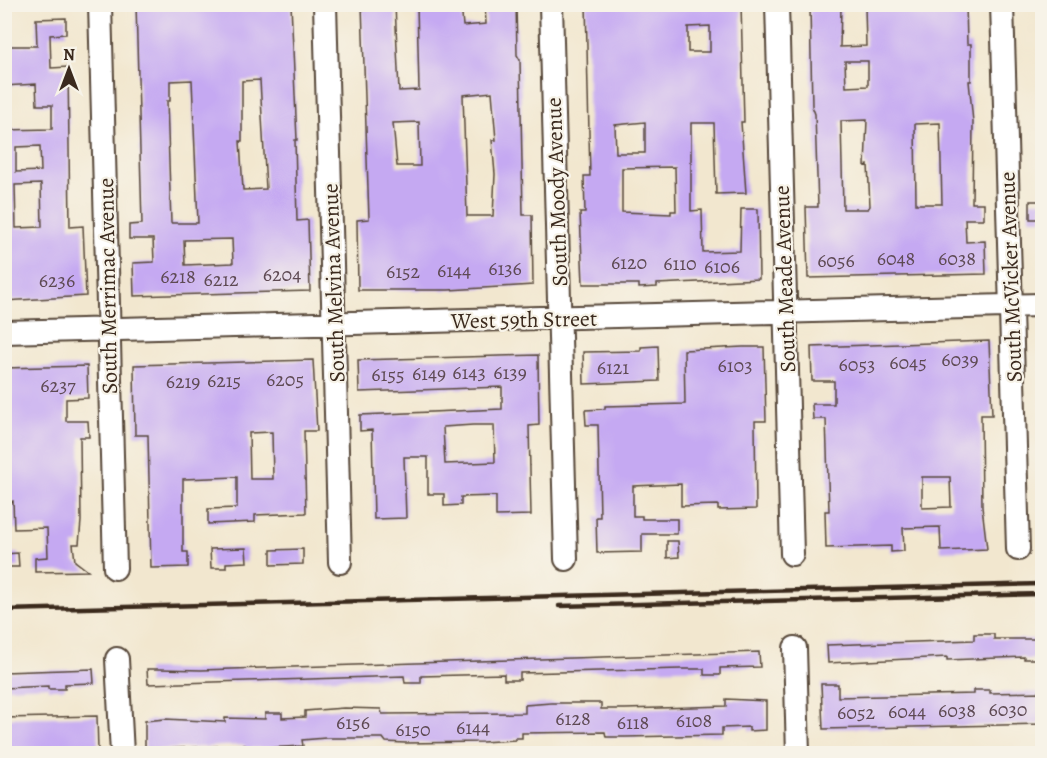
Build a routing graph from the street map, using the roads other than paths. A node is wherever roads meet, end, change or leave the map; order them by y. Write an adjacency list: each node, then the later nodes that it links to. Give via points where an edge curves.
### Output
1 (100, 4): 11 (street, South Merrimac Avenue)
2 (325, 4): 10 (street, South Melvina Avenue)
3 (551, 4): 9 (street, South Moody Avenue)
4 (777, 4): 8 (street, South Meade Avenue)
5 (1002, 4): 6 (street, South McVicker Avenue)
6 (1011, 305): 7 (street, West 59th Street); 8 (street, West 59th Street); 13 (street, South McVicker Avenue)
7 (1042, 305)
8 (785, 312): 9 (street, West 59th Street); 14 (street, South Meade Avenue)
9 (560, 318): 10 (street, West 59th Street); 15 (street, South Moody Avenue)
10 (334, 324): 11 (street, West 59th Street); 16 (street, South Melvina Avenue)
11 (109, 329): 12 (street, West 59th Street); 17 (street, South Merrimac Avenue)
12 (4, 332)
13 (1018, 549)
14 (792, 554)
15 (566, 559)
16 (340, 562)
17 (116, 568)
18 (795, 648): 21 (street)
19 (117, 659): 20 (street)
20 (122, 753)
21 (798, 753)

